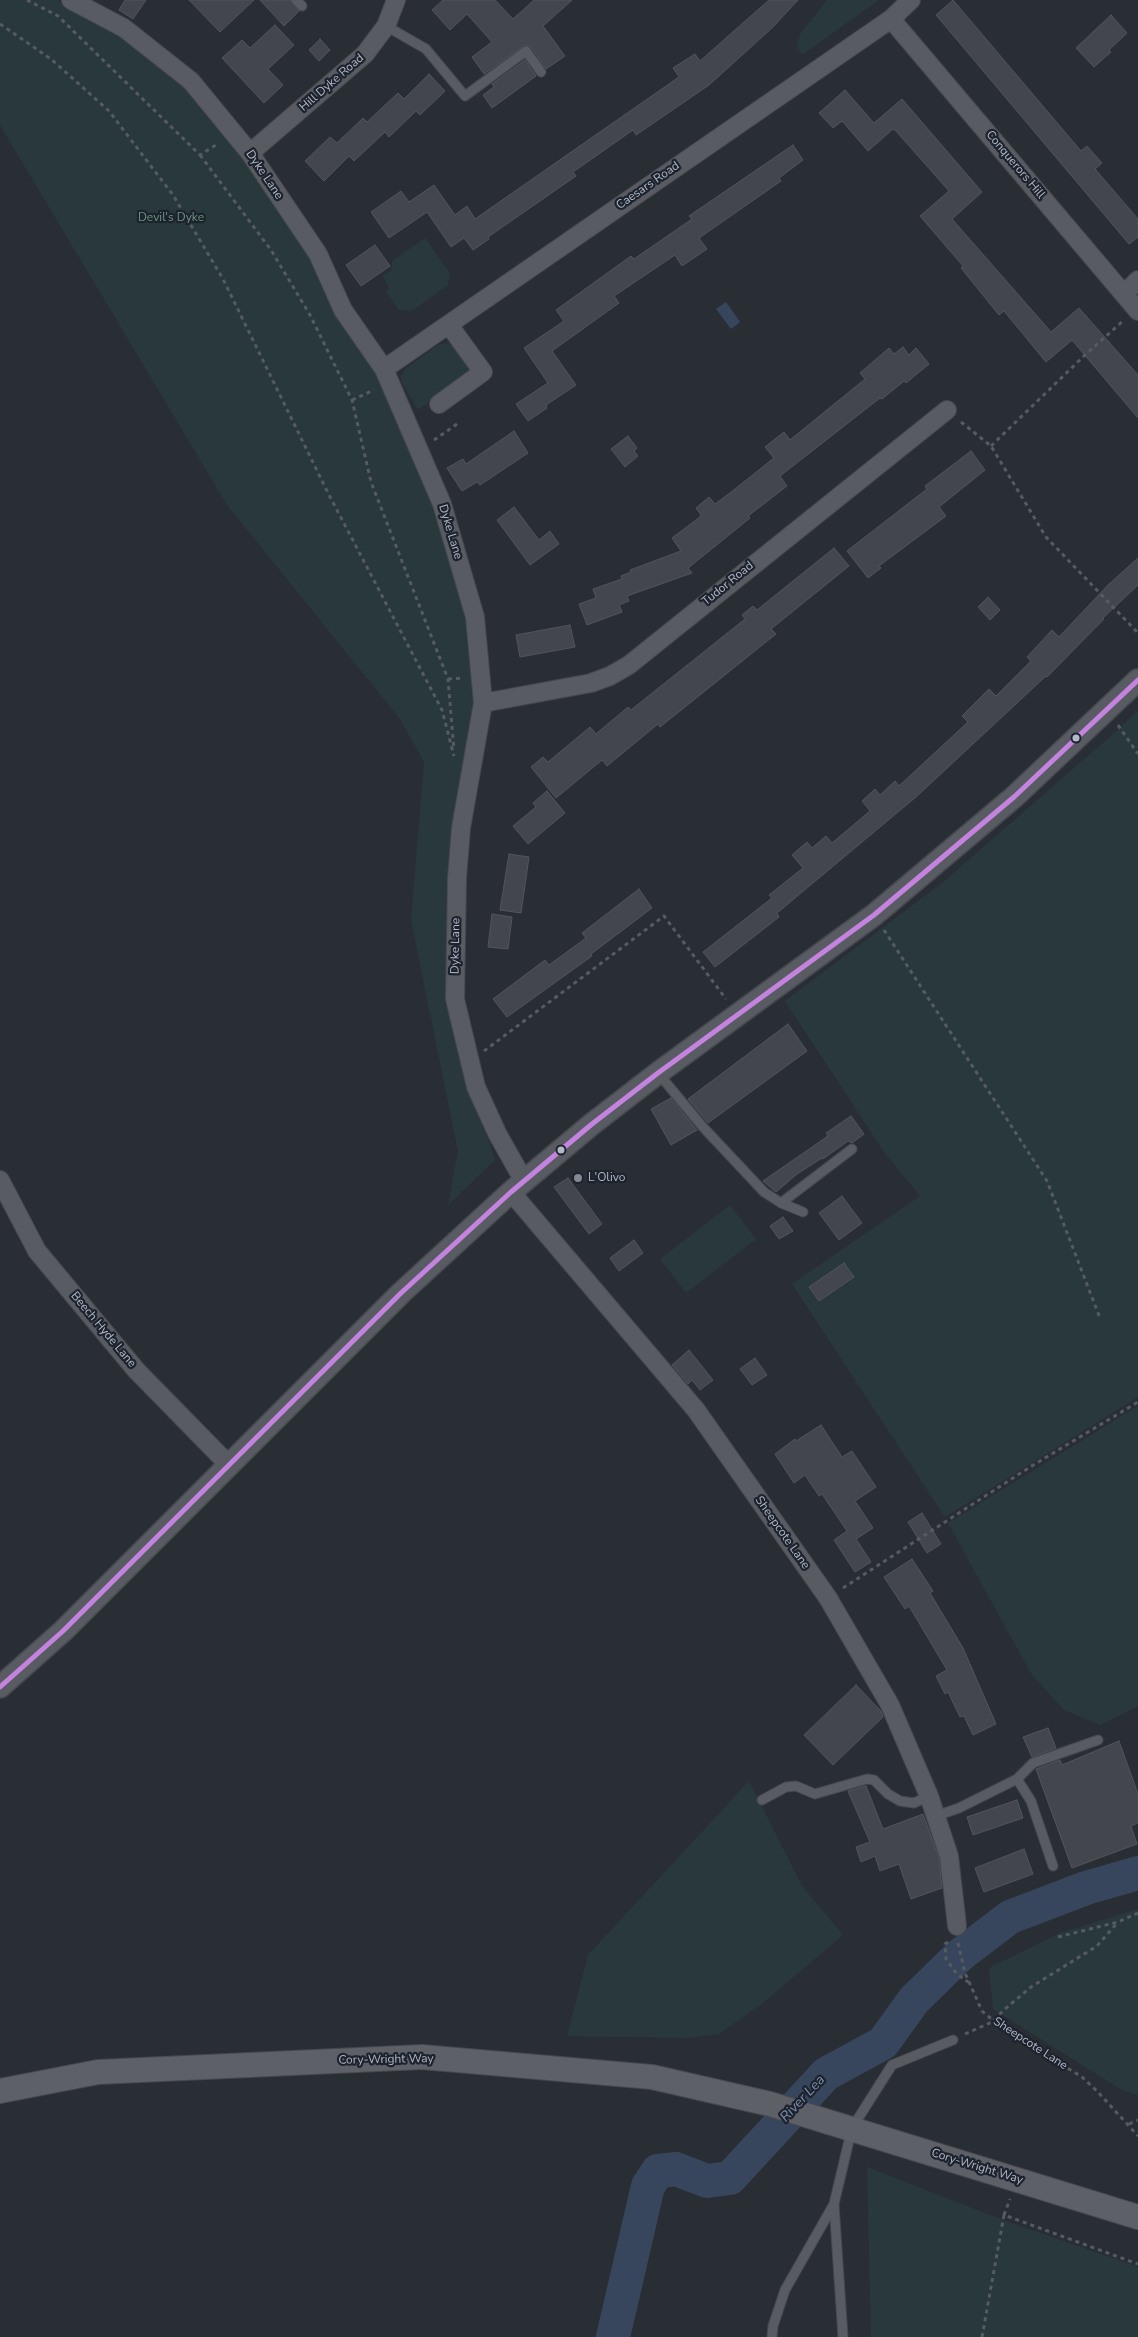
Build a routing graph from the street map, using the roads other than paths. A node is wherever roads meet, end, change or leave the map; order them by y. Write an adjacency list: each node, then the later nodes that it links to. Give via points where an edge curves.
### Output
1 (71, 0): 7 (street, Dyke Lane, via 124,28 191,81)
2 (396, 0): 5 (street, Hill Dyke Road)
3 (911, 0): 4 (street, Caesars Road)
4 (891, 19): 9 (street, Conquerors Hill); 11 (street, Caesars Road)
5 (386, 26): 6 (lane, via 426,49 465,96 526,51); 7 (street, Hill Dyke Road, via 365,54)
6 (541, 72)
7 (250, 153): 12 (street, Dyke Lane, via 318,254 343,310)
8 (1138, 280): 9 (street)
9 (1124, 294): 10 (street, Conquerors Hill)
10 (1137, 310)
11 (449, 325): 12 (street, Caesars Road); 13 (street, via 483,372)
12 (386, 377): 16 (street, Dyke Lane, via 442,504 475,617)
13 (439, 404)
14 (947, 410): 16 (street, Tudor Road, via 629,665 591,682)
15 (1138, 680): 17 (street, via 1014,797 874,915)
16 (483, 703): 20 (street, Dyke Lane, via 461,828 455,1000 476,1087)
17 (658, 1073): 20 (street); 21 (lane, via 764,1192)
18 (852, 1149): 21 (lane)
19 (0, 1180): 23 (street, Beech Hyde Lane, via 37,1251 136,1370)
20 (518, 1187): 23 (street, via 401,1292); 27 (street, Sheepcote Lane, via 696,1410 828,1598 890,1705)
21 (781, 1203): 22 (lane)
22 (804, 1212)
23 (228, 1464): 24 (street, via 64,1631)
24 (0, 1687)
25 (1098, 1740): 26 (lane, via 1033,1763)
26 (1017, 1779): 29 (lane); 30 (lane, via 1031,1801)
27 (929, 1796): 28 (lane, via 914,1803 900,1801 874,1780 867,1779 815,1794 796,1786 786,1787); 29 (street, Sheepcote Lane)
28 (762, 1800)
29 (936, 1816): 31 (street, Sheepcote Lane, via 949,1856)
30 (1053, 1866)
31 (957, 1926)
32 (953, 2040): 34 (lane, via 892,2065)
33 (0, 2092): 34 (main road, Cory-Wright Way, via 98,2072 422,2057 652,2077 770,2104)
34 (852, 2128): 35 (lane); 36 (main road, Cory-Wright Way)
35 (834, 2204): 37 (lane, via 785,2290); 38 (lane)
36 (1138, 2217)
37 (772, 2337)
38 (843, 2337)

